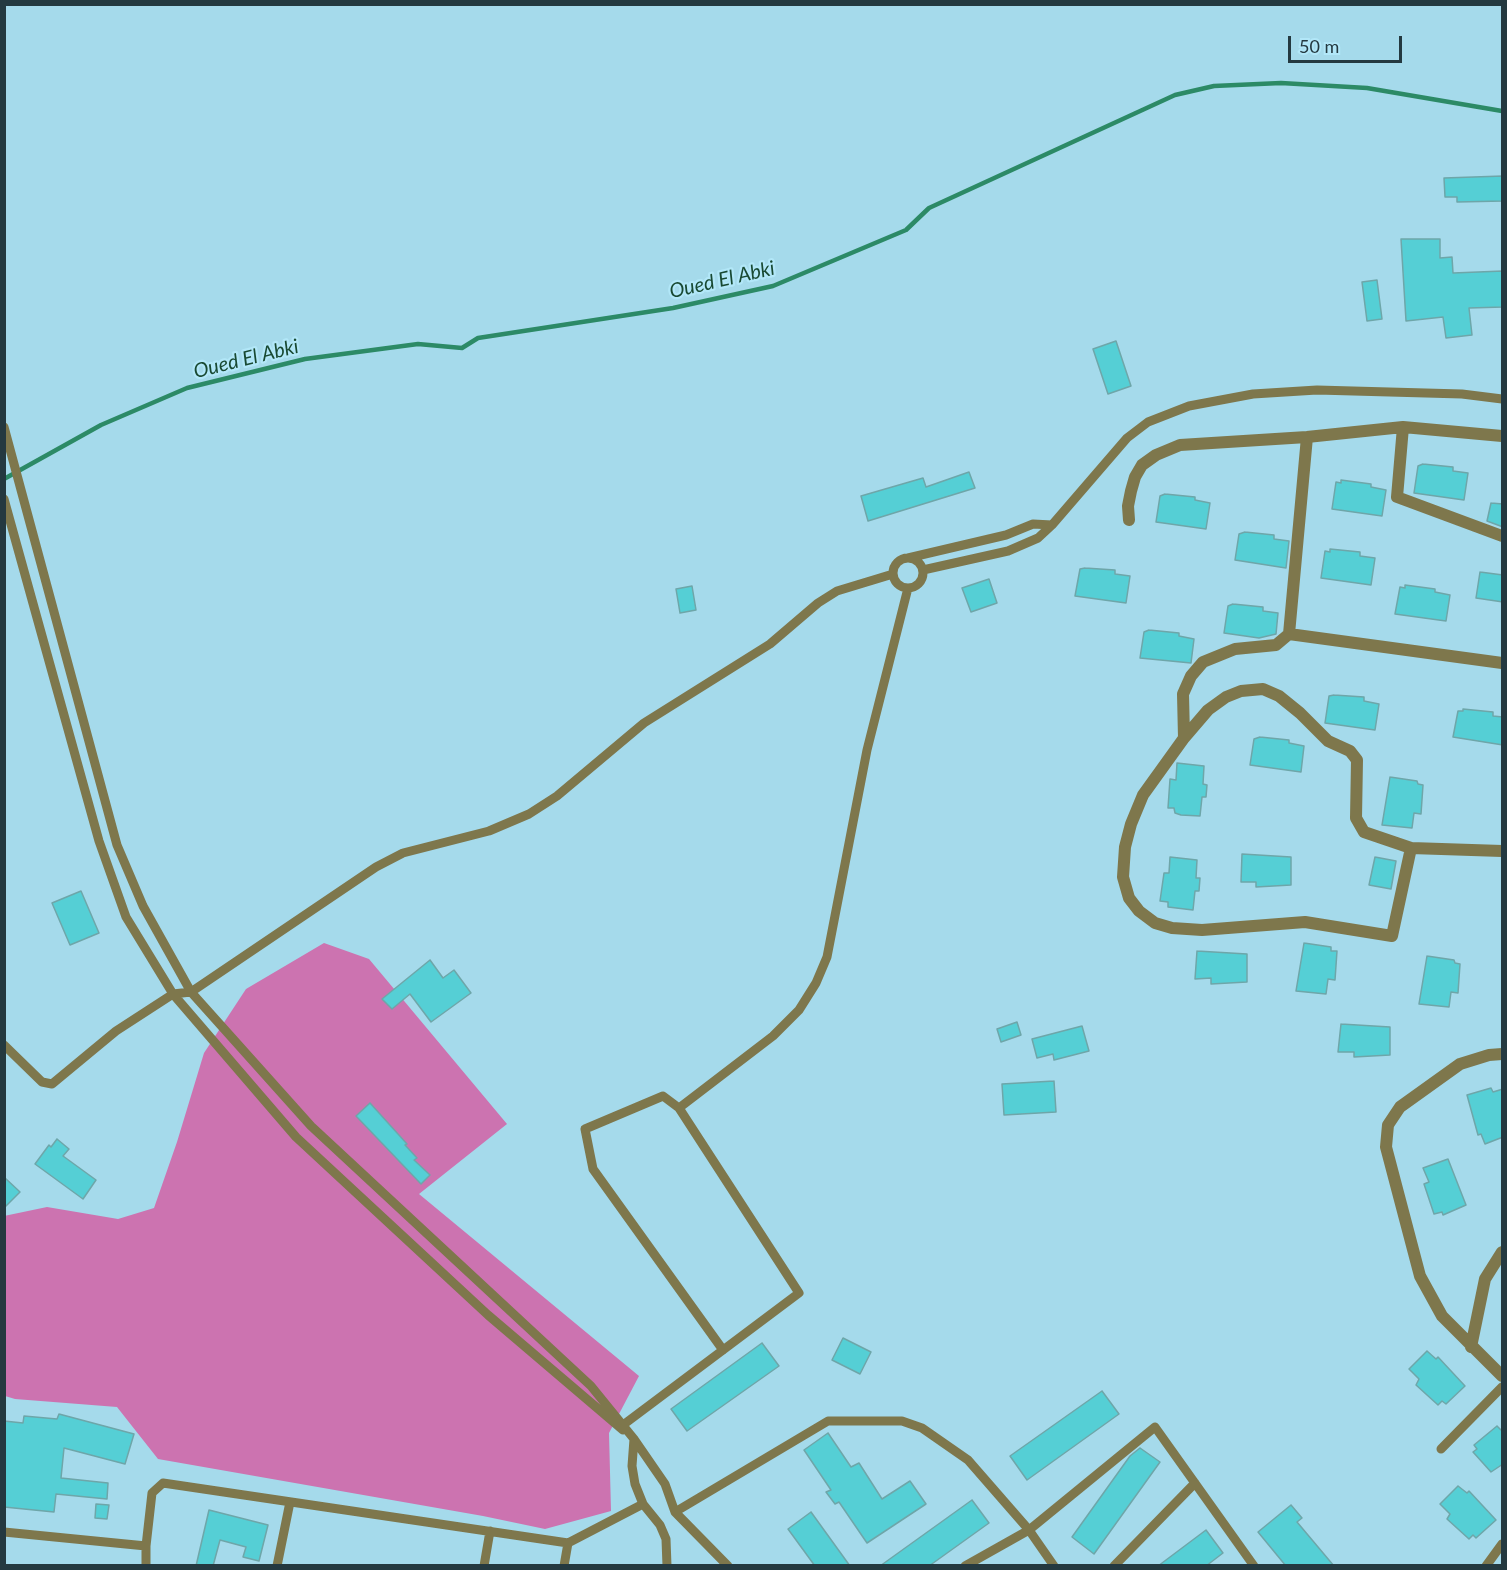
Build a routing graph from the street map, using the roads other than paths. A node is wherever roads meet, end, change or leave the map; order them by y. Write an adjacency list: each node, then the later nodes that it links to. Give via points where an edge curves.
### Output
1 (1503, 399): 8 (lane, via 1462,394 1317,390 1253,394 1189,406 1148,422 1126,438)
2 (1402, 427): 4 (street); 5 (street); 9 (street, via 1397,497)
3 (4, 428): 19 (lane, via 117,845 143,906)
4 (1503, 436)
5 (1307, 437): 7 (street, via 1180,446 1156,454 1135,477); 14 (street)
6 (4, 499): 20 (lane, via 99,841 126,916)
7 (1129, 520)
8 (1052, 525): 10 (lane, via 1033,524); 11 (lane, via 1038,538 1008,551)
9 (1503, 536)
10 (908, 558): 11 (lane, via 918,561); 12 (lane, via 898,561)
11 (923, 570): 13 (lane, via 918,584)
12 (893, 574): 13 (lane, via 898,583); 19 (lane, via 837,591 818,603 770,644 644,723 557,796 529,814 489,831 403,853 376,867)
13 (908, 588): 23 (lane, via 867,750 827,957 816,983 799,1010 773,1036)
14 (1289, 634): 15 (street); 16 (street, via 1276,645 1234,649 1203,662 1183,694)
15 (1503, 663)
16 (1184, 738): 17 (street, via 1208,710 1226,697 1241,691 1263,690 1279,696 1328,741 1350,751 1357,760 1356,818 1364,832); 17 (street, via 1143,795 1125,847 1123,877 1130,898 1155,923 1202,930 1305,922 1392,936)
17 (1411, 848): 18 (street)
18 (1503, 851)
19 (191, 992): 20 (lane); 29 (lane, via 311,1126 591,1386)
20 (173, 994): 21 (lane, via 116,1031 52,1084 42,1082); 30 (lane, via 296,1137 496,1323)
21 (4, 1045)
22 (1503, 1054): 25 (street, via 1460,1064 1400,1107 1388,1125 1386,1147 1420,1276 1442,1316)
23 (679, 1108): 26 (lane, via 799,1293); 26 (lane, via 663,1096 585,1129 593,1169)
24 (1503, 1252): 25 (street, via 1485,1279)
25 (1471, 1347): 27 (street)
26 (723, 1350): 29 (lane)
27 (1503, 1376)
28 (1503, 1387): 31 (lane)
29 (623, 1425): 30 (lane)
30 (634, 1439): 34 (lane, via 632,1466); 35 (lane, via 665,1484)
31 (1441, 1449)
32 (1195, 1484): 36 (lane, via 1155,1427); 50 (lane); 51 (lane)
33 (290, 1502): 37 (lane); 41 (lane, via 163,1483 152,1493); 43 (lane)
34 (643, 1504): 39 (lane); 46 (lane, via 666,1539)
35 (675, 1512): 36 (lane, via 828,1421 902,1421 922,1428 968,1460); 47 (lane)
36 (1029, 1530): 48 (lane); 49 (lane)
37 (490, 1531): 39 (lane); 44 (lane)
38 (4, 1532): 41 (lane)
39 (568, 1543): 45 (lane)
40 (1503, 1544): 52 (lane)
41 (146, 1546): 42 (lane)
42 (146, 1566)
43 (277, 1566)
44 (484, 1566)
45 (564, 1566)
46 (667, 1566)
47 (728, 1566)
48 (965, 1566)
49 (1054, 1566)
50 (1114, 1566)
51 (1254, 1566)
52 (1486, 1566)

